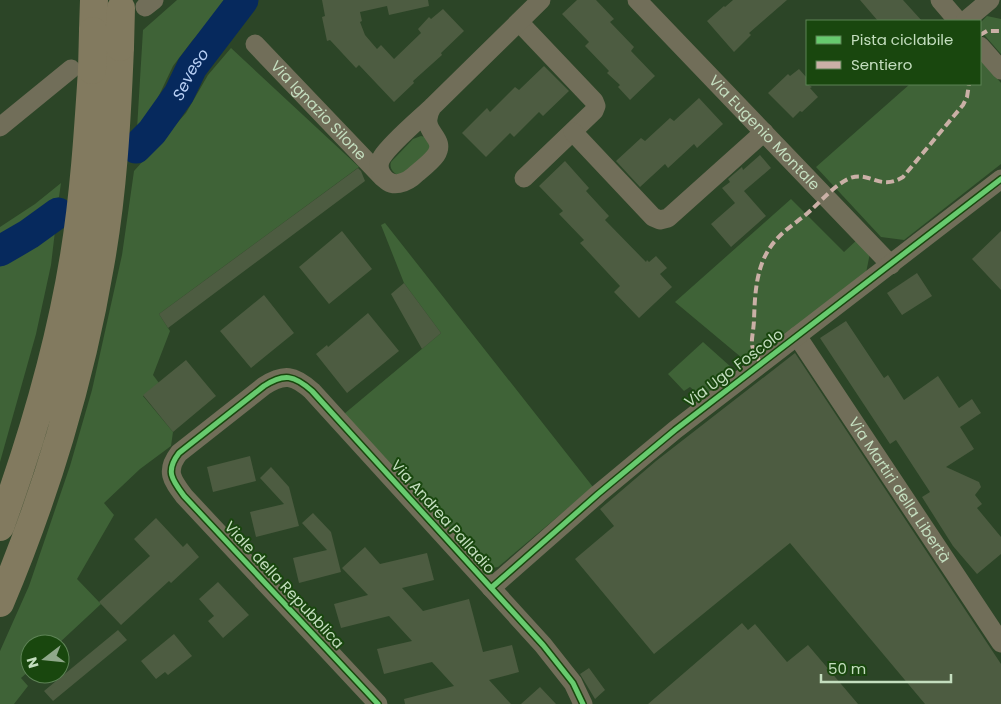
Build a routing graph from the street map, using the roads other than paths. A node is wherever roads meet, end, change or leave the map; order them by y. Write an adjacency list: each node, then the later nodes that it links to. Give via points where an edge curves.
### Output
1 (94, 0): 12 (highway, bridge, via 93,31)
2 (541, 0): 9 (street)
3 (637, 0): 17 (street, Via Eugenio Montale)
4 (940, 0): 7 (street)
5 (990, 0): 8 (street)
6 (135, 4): 26 (highway, bridge, via 120,47 114,146 99,274 75,378 42,490)
7 (957, 20)
8 (967, 20)
9 (518, 22): 14 (street); 16 (street, via 596,103 594,111)
10 (255, 44): 18 (street, Via Ignazio Silone)
11 (981, 47): 13 (street)
12 (81, 70): 15 (street); 24 (highway, via 84,168 70,275 54,350 25,454)
13 (1001, 70)
14 (432, 106): 18 (street, via 381,158 379,165); 18 (street, via 427,120 438,144 436,155 401,184)
15 (0, 127)
16 (573, 132): 17 (street, via 653,217 660,220 668,218); 19 (street)
17 (764, 132): 21 (street, Via Eugenio Montale)
18 (383, 178)
19 (524, 178)
20 (1001, 179): 21 (street, Via Ugo Foscolo)
21 (891, 265): 22 (street, Via Ugo Foscolo)
22 (798, 336): 25 (street, Via Ugo Foscolo, via 675,430); 27 (street, Via Martiri della Libertà)
23 (294, 378): 25 (street, Via Andrea Palladio, via 312,390); 28 (street, Viale della Repubblica, via 285,377 264,386 179,453 171,465 173,480 184,496)
24 (0, 527)
25 (491, 588): 29 (street, Via Andrea Palladio, via 543,645 573,683)
26 (0, 603)
27 (1001, 643)
28 (378, 704)
29 (583, 704)

